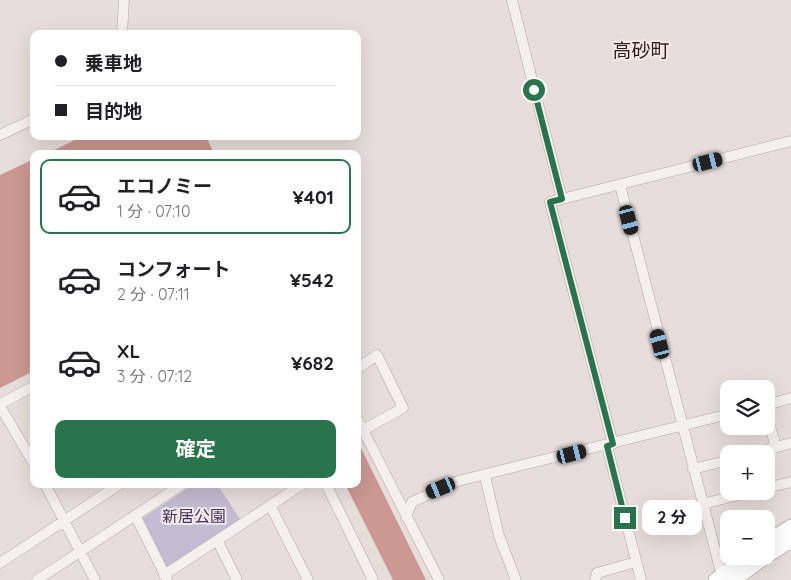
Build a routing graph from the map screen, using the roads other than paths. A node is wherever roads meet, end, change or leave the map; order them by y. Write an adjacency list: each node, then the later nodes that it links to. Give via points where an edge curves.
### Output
1 (124, 0): 3 (street)
2 (512, 0): 8 (street)
3 (122, 30)
4 (30, 121): 5 (street)
5 (0, 135)
6 (791, 141): 7 (street)
7 (620, 185): 8 (street); 16 (street)
8 (562, 199): 20 (street, via 550,202)
9 (361, 366): 17 (street, via 377,355 403,408)
10 (30, 388): 13 (street)
11 (791, 398): 12 (street)
12 (775, 402)
13 (0, 405): 22 (street)
14 (720, 416): 16 (street)
15 (361, 426): 17 (street)
16 (682, 426): 20 (street); 24 (street)
17 (363, 430): 37 (street)
18 (772, 435): 21 (street)
19 (791, 444): 21 (street)
20 (610, 445): 25 (street); 45 (street)
21 (776, 447)
22 (30, 455)
23 (720, 462): 24 (street)
24 (693, 469): 34 (street)
25 (485, 476): 37 (street, via 425,495 412,502); 57 (street, via 499,536)
26 (791, 482): 27 (street)
27 (775, 486)
28 (47, 488): 38 (street)
29 (114, 488): 38 (street)
30 (178, 488): 36 (street)
31 (297, 488): 35 (street)
32 (328, 488): 55 (street)
33 (720, 500): 34 (street)
34 (702, 504): 49 (street)
35 (270, 505): 41 (street); 54 (street)
36 (135, 515): 44 (street); 50 (street)
37 (406, 517): 56 (street)
38 (65, 520): 44 (street); 46 (street)
39 (791, 527): 40 (highway)
40 (775, 537)
41 (217, 540): 50 (street); 53 (street)
42 (791, 540): 43 (highway)
43 (775, 550)
44 (81, 551): 51 (street); 52 (street)
45 (636, 562): 58 (street, via 596,573); 59 (street)
46 (0, 563)
47 (736, 565): 49 (highway)
48 (746, 565): 49 (highway)
49 (722, 576)
50 (166, 577)
51 (37, 580)
52 (95, 580)
53 (237, 580)
54 (308, 580)
55 (372, 580)
56 (439, 580)
57 (516, 580)
58 (595, 580)
59 (641, 580)

